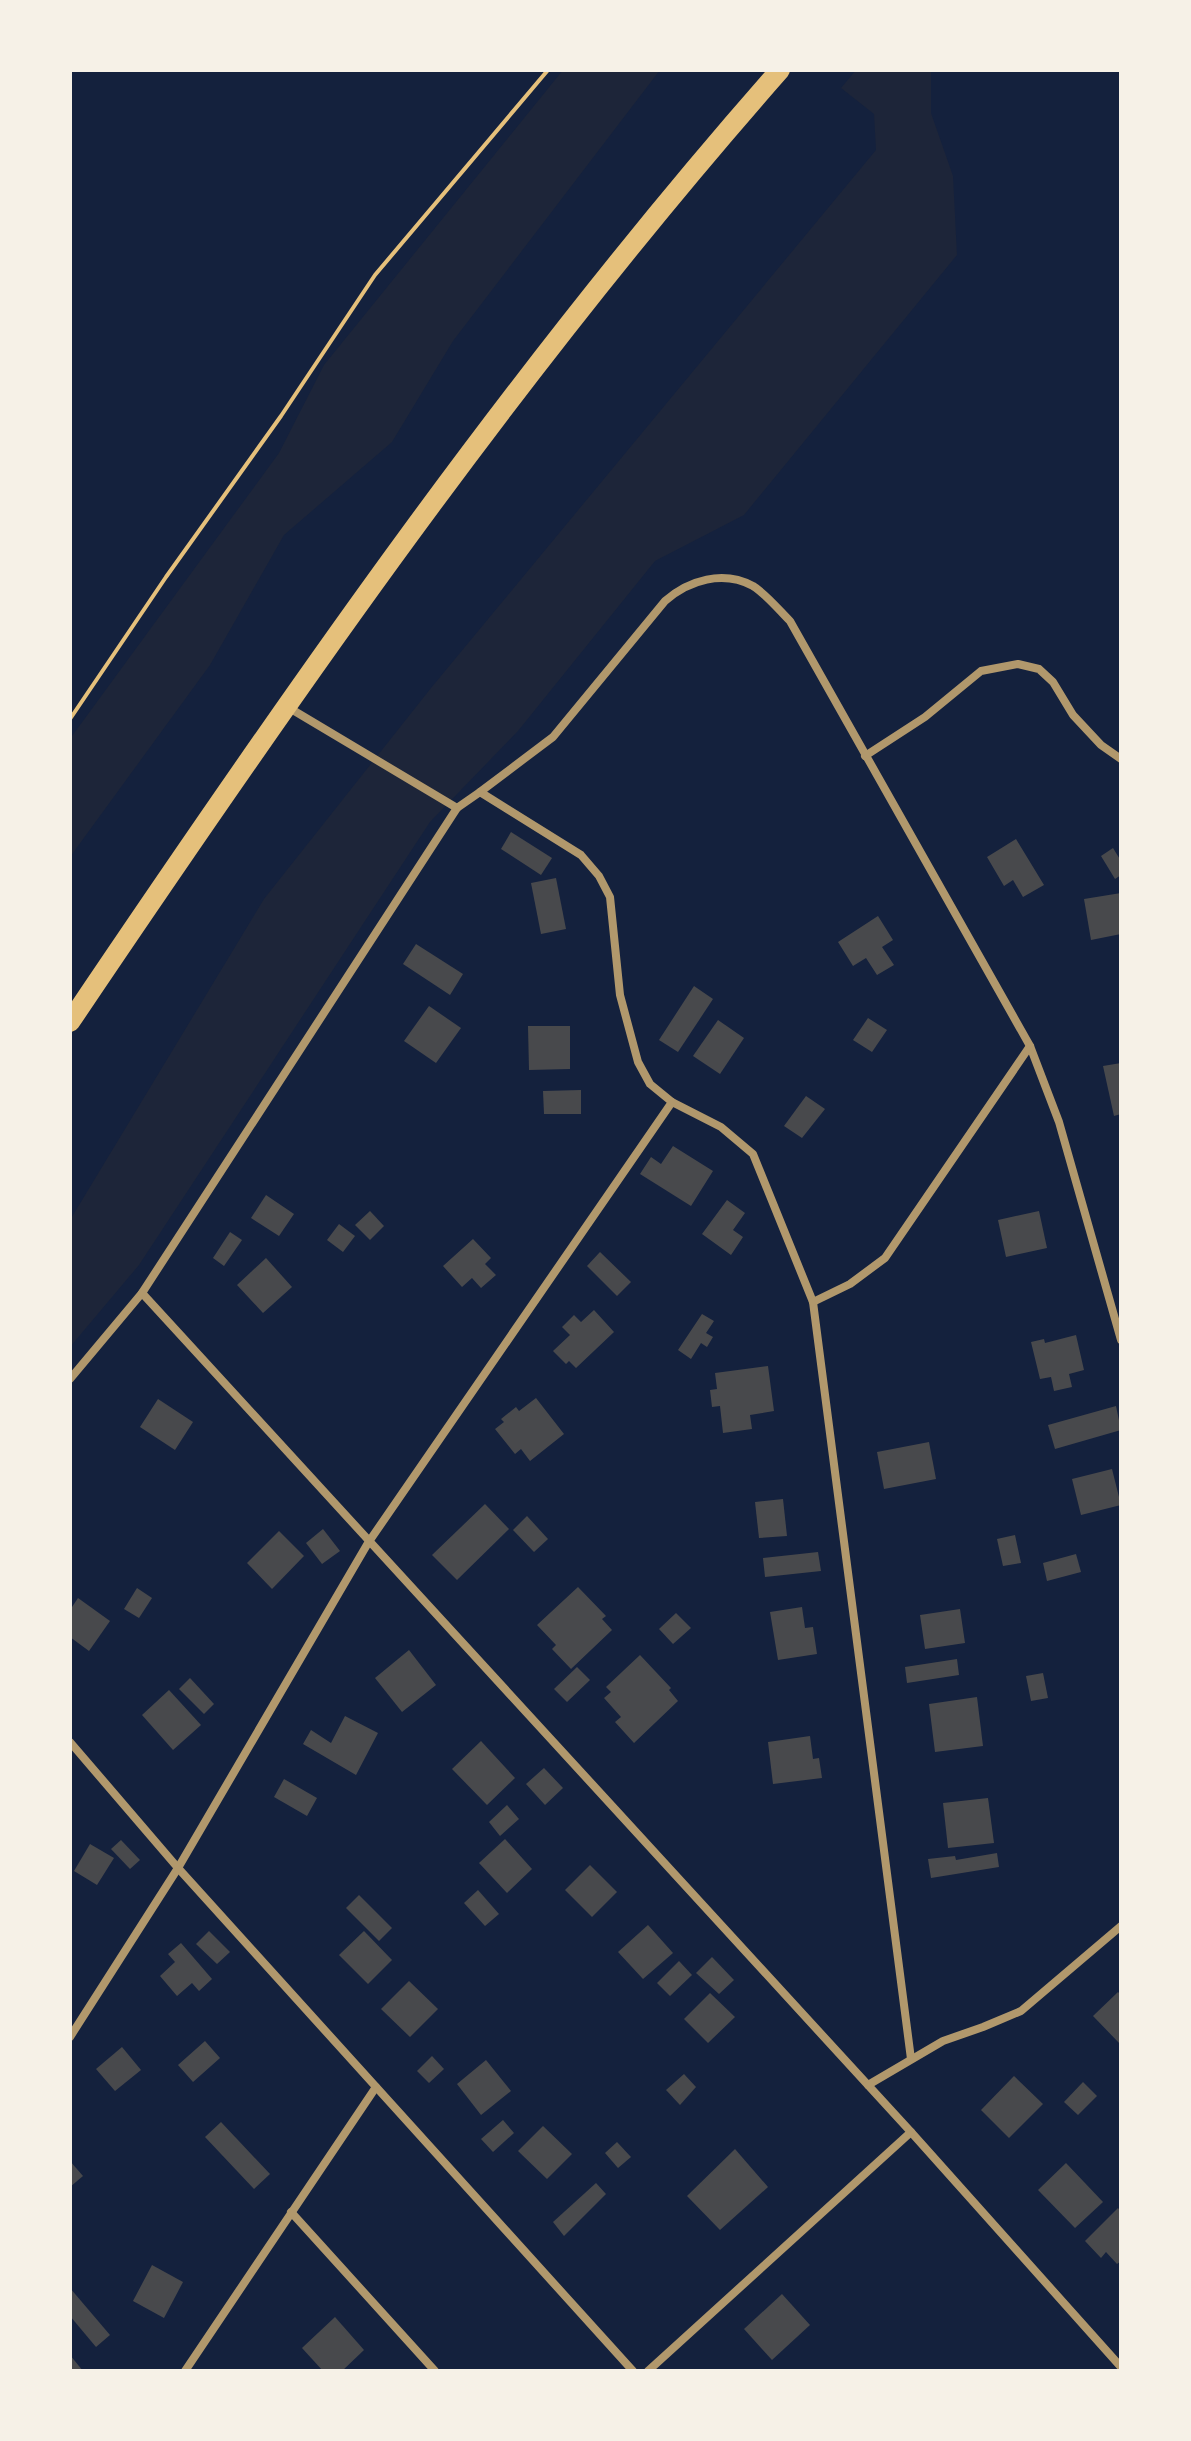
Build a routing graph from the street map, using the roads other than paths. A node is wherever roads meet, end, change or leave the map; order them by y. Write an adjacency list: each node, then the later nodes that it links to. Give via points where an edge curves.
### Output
1 (780, 70): 2 (main road, via 690,173 509,403)
2 (286, 706): 6 (street); 7 (main road)
3 (865, 756): 4 (street, via 925,717 981,671 1018,664 1039,669 1073,715); 5 (street, via 790,621 753,586 723,577 681,587 665,601 553,737); 8 (street)
4 (1121, 759)
5 (480, 792): 6 (street); 9 (street, via 581,855 599,876 610,897 620,995 638,1062 650,1084)
6 (457, 808): 10 (street)
7 (70, 1022)
8 (1030, 1046): 11 (street, via 885,1258); 12 (street, via 1059,1122)
9 (672, 1102): 11 (street, via 721,1127 753,1154); 14 (street)
10 (142, 1293): 13 (street); 14 (street)
11 (813, 1302): 19 (street)
12 (1121, 1340)
13 (70, 1379)
14 (368, 1543): 16 (street); 20 (street)
15 (70, 1742): 16 (street)
16 (178, 1868): 18 (street); 21 (street)
17 (1121, 1926): 19 (street, via 1021,2011)
18 (70, 2037)
19 (911, 2059): 20 (street)
20 (868, 2085): 22 (street)
21 (376, 2087): 23 (street); 27 (street)
22 (911, 2132): 24 (street); 28 (street)
23 (291, 2212): 25 (street); 26 (street)
24 (1120, 2368)
25 (185, 2371)
26 (435, 2371)
27 (633, 2371)
28 (648, 2371)

